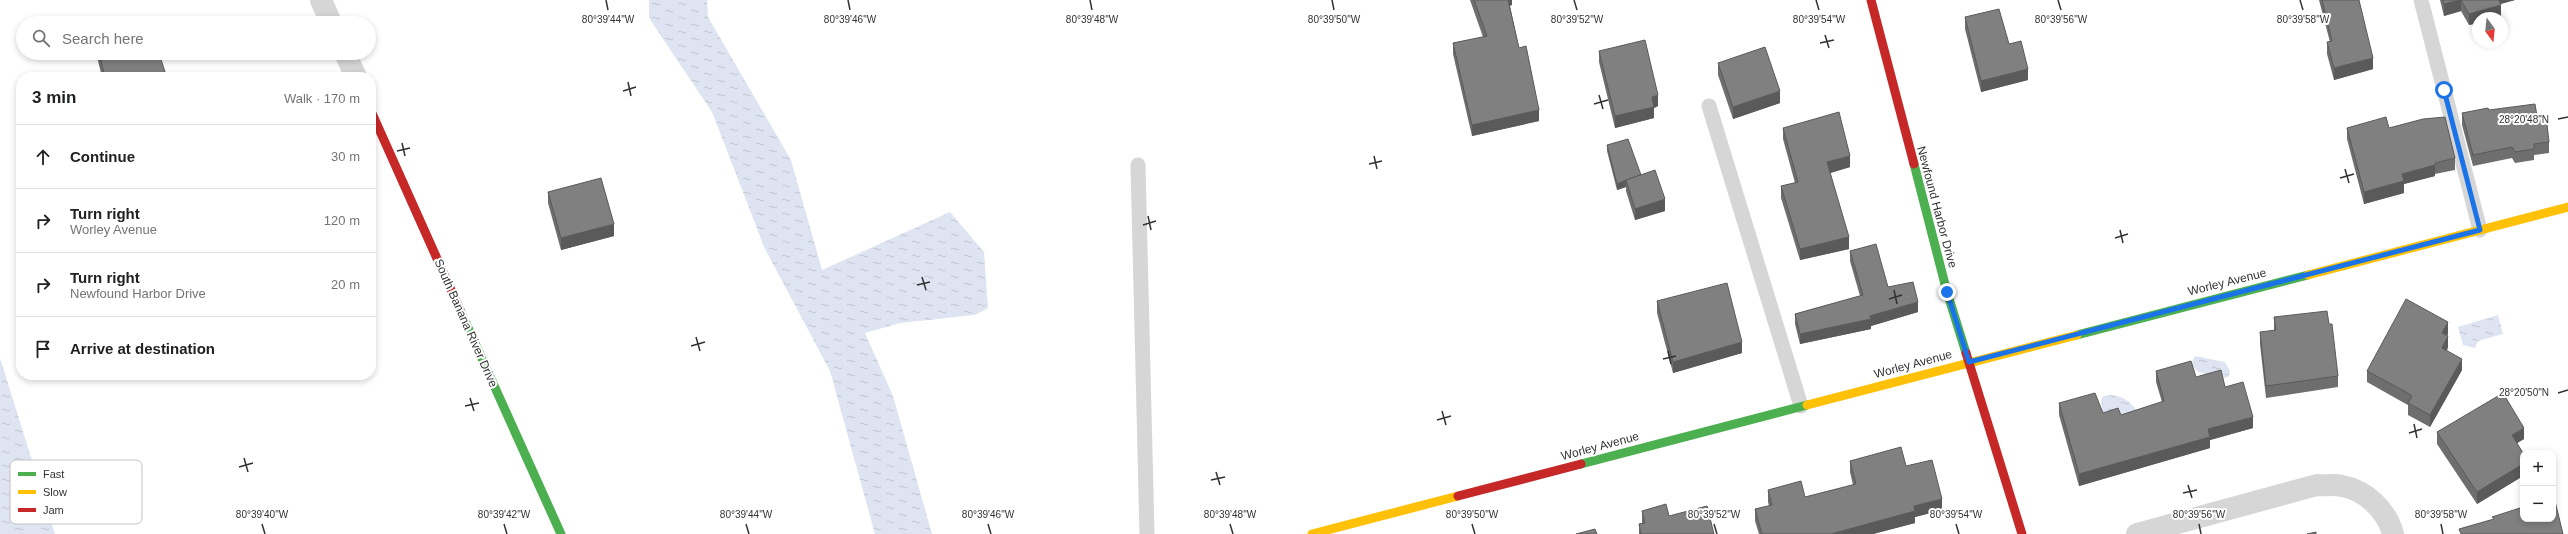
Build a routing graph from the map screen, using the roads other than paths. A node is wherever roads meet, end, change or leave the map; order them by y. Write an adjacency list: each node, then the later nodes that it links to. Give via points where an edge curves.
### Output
1 (321, 0): 4 (street)
2 (1870, 0): 12 (street, Newfound Harbor Drive, via 1945,284)
3 (2421, 0): 11 (lane)
4 (328, 16)
5 (348, 60): 6 (street)
6 (354, 72)
7 (1709, 106): 13 (lane)
8 (376, 123): 14 (street, South Banana River Drive)
9 (1138, 165): 15 (lane)
10 (2568, 207): 11 (street, Worley Avenue)
11 (2480, 230): 12 (street, Worley Avenue)
12 (1969, 362): 13 (street, Worley Avenue); 17 (street, Newfound Harbor Drive)
13 (1801, 406): 16 (street, Worley Avenue)
14 (561, 534)
15 (1147, 534)
16 (1312, 534)
17 (2022, 534)
18 (2137, 534): 19 (street, via 2323,486 2342,486 2363,494 2381,509)
19 (2393, 534)

